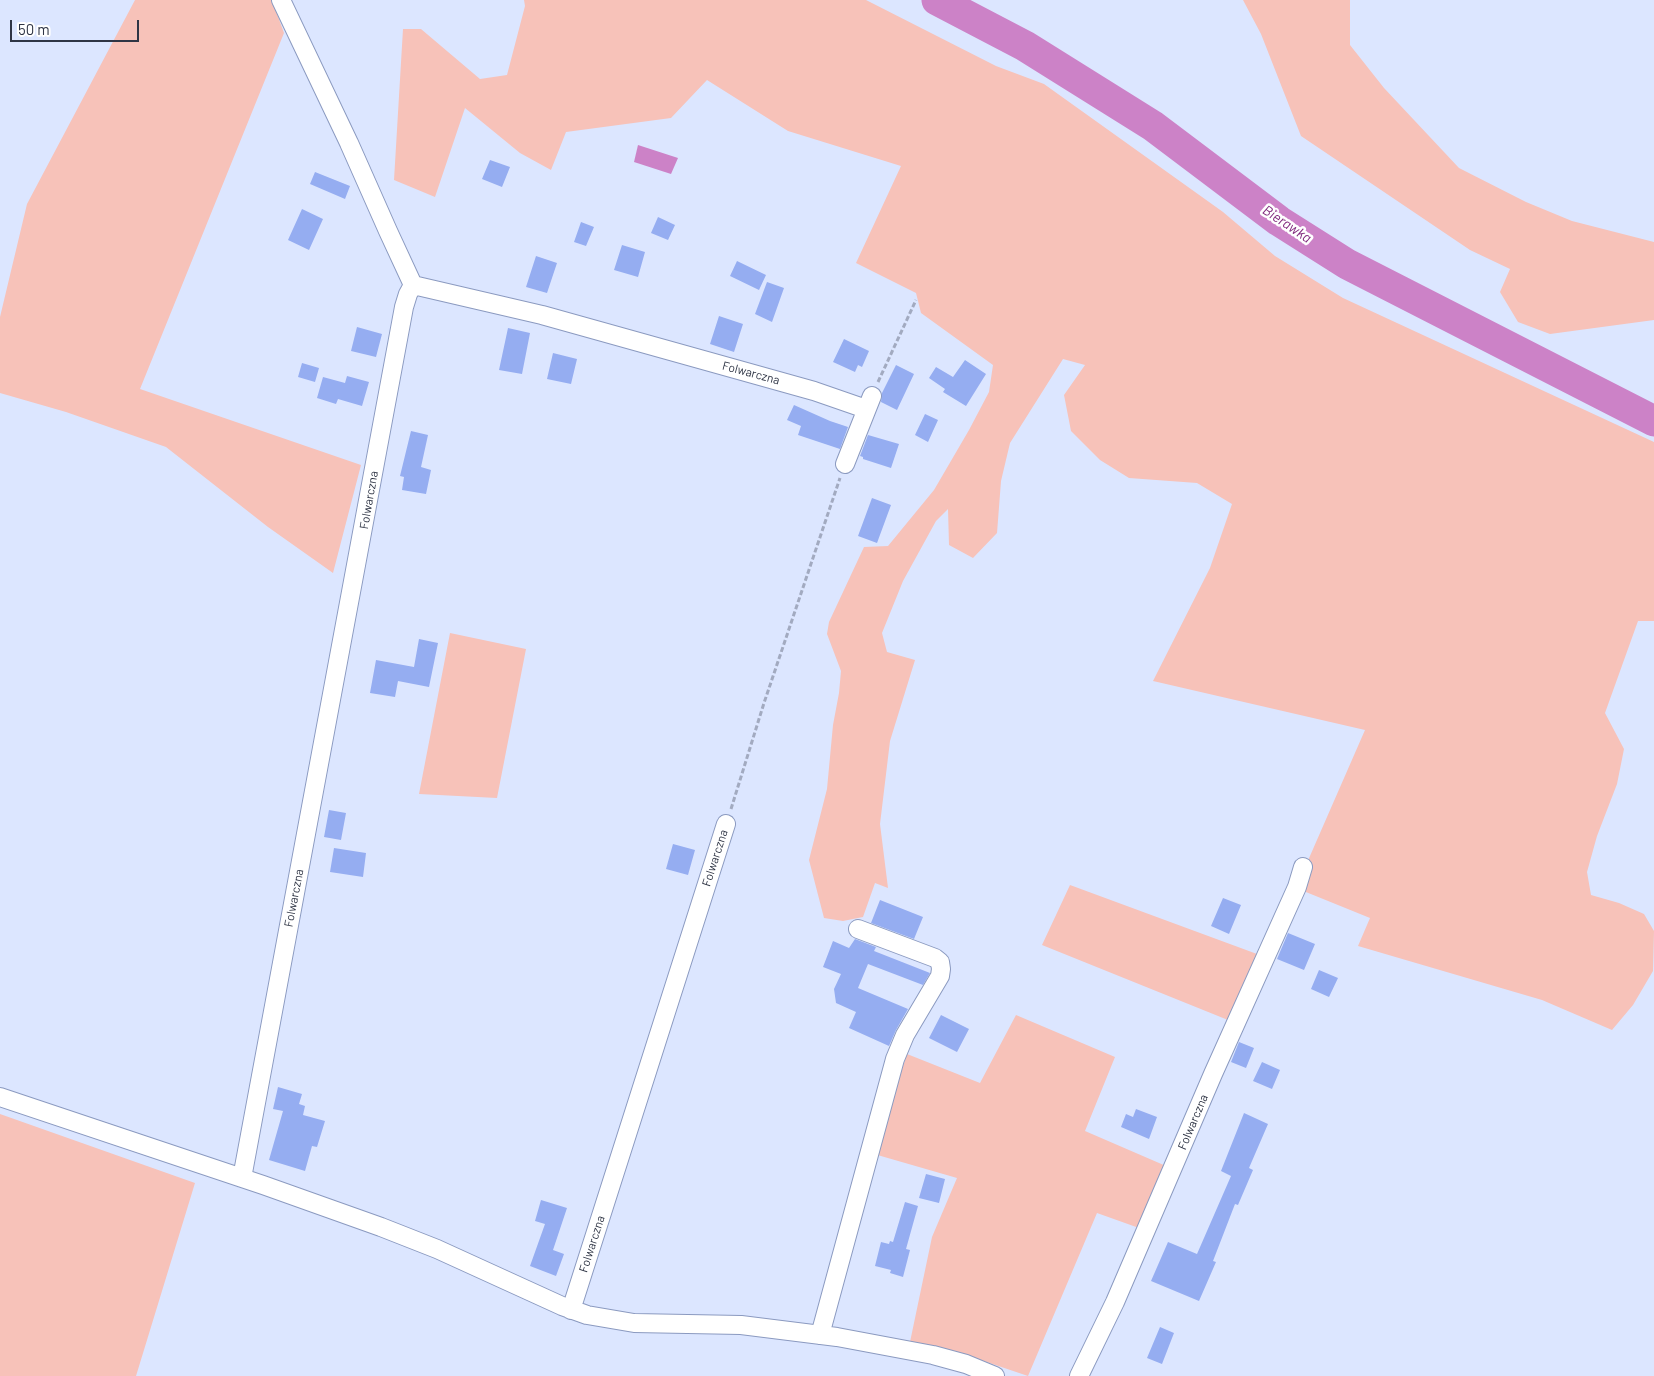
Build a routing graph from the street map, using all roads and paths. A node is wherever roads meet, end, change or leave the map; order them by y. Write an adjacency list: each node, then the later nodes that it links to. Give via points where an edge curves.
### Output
1 (281, 0): 2 (street)
2 (413, 285): 4 (street, Folwarczna, via 542,315 814,391); 10 (street, Folwarczna, via 404,307)
3 (916, 300): 4 (path)
4 (869, 402): 5 (street)
5 (845, 464): 6 (path, Folwarczna)
6 (726, 824): 11 (street, Folwarczna)
7 (1303, 867): 14 (street, Folwarczna, via 1116,1302)
8 (858, 929): 12 (street, via 935,958 941,969 895,1059)
9 (0, 1097): 10 (street)
10 (242, 1178): 11 (street, via 437,1249)
11 (571, 1310): 12 (street, via 625,1322 733,1325)
12 (820, 1335): 13 (street, via 933,1355)
13 (995, 1376)
14 (1079, 1376)

